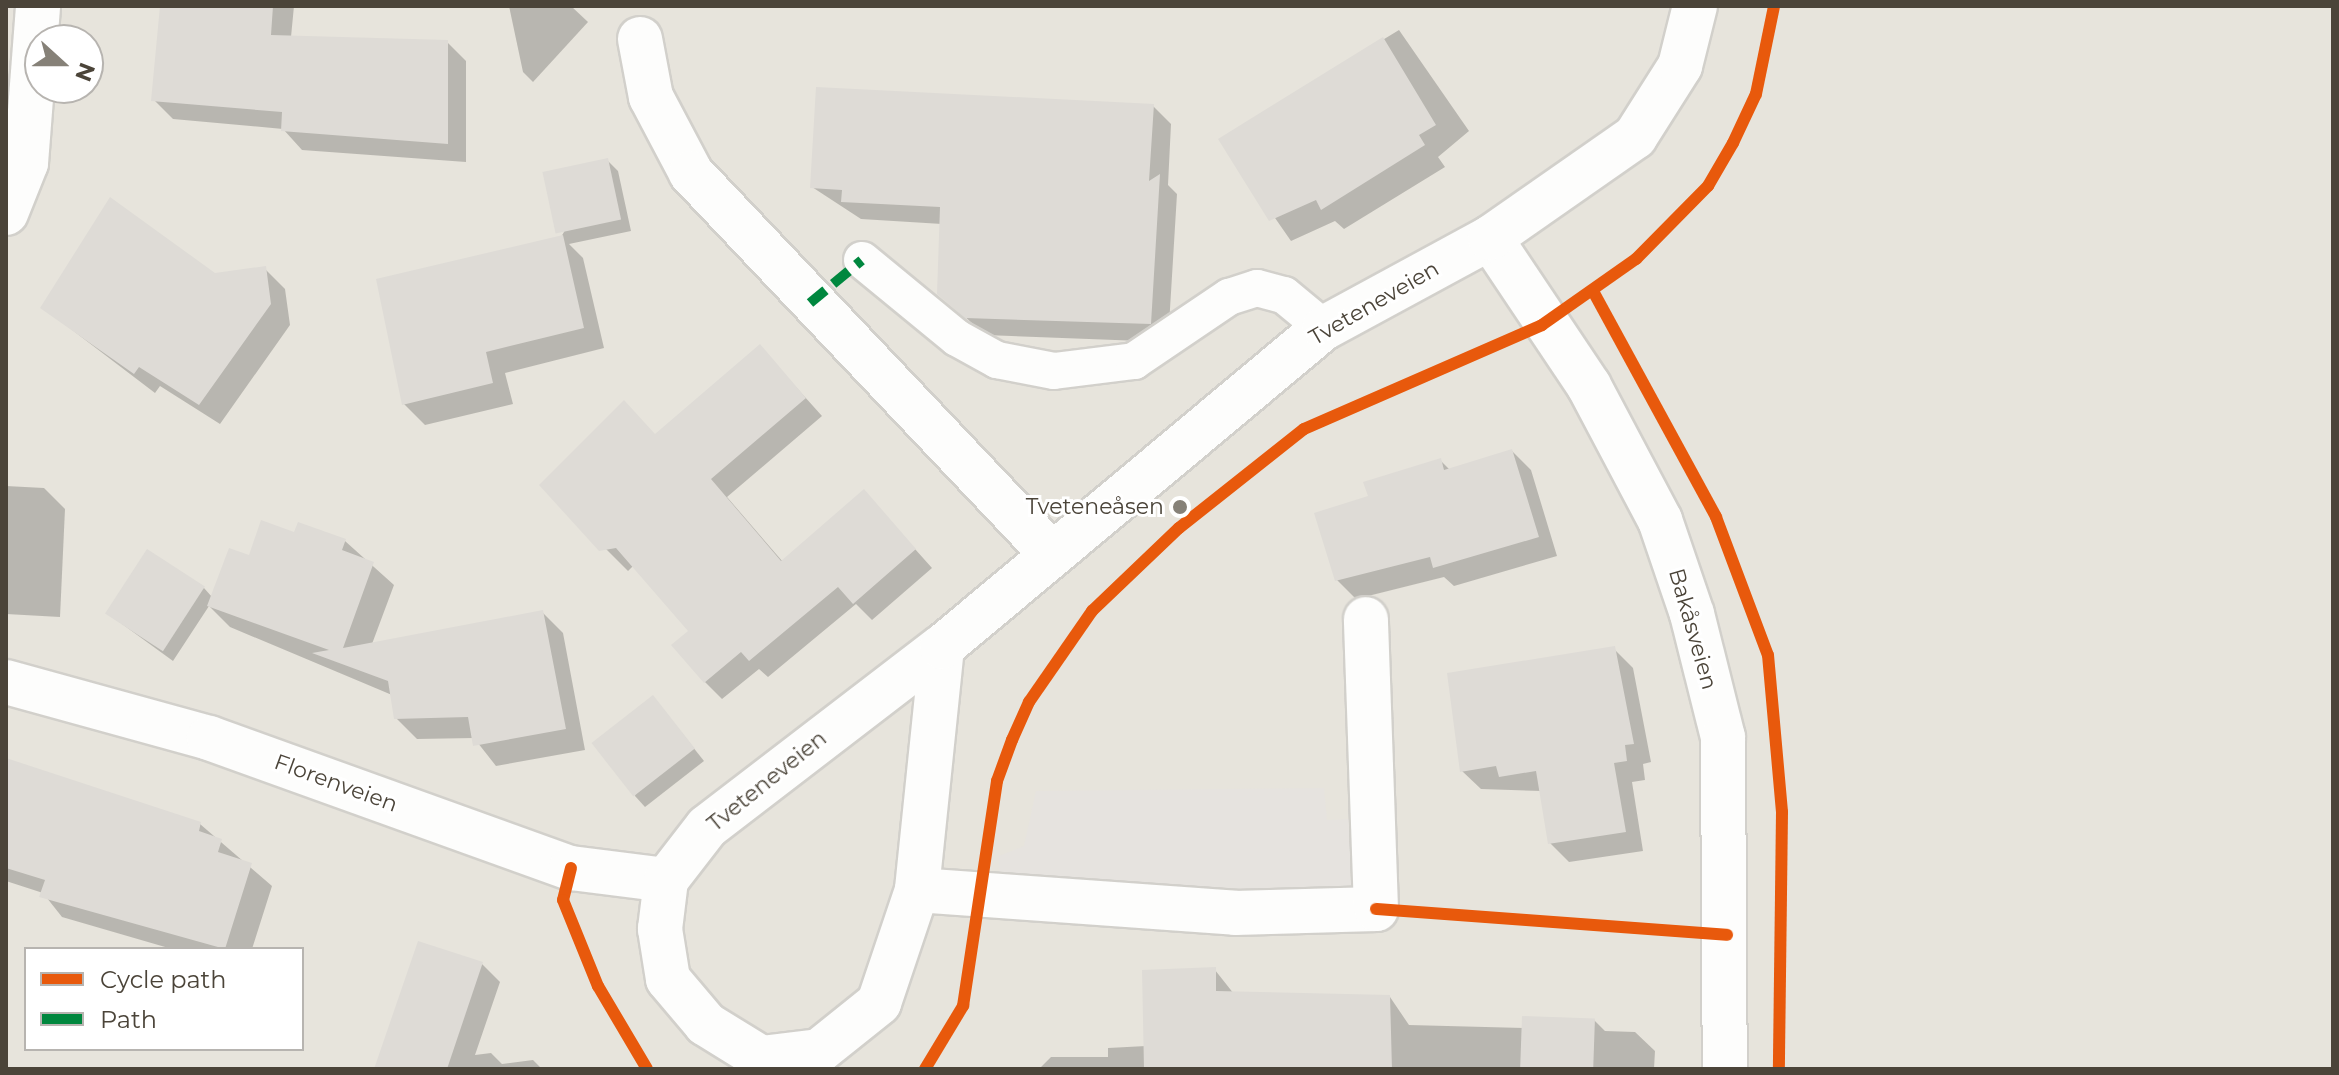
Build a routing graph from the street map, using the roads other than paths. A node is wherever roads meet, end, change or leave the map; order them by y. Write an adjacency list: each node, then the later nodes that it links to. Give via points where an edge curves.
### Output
1 (38, 6): 4 (street, via 26,163)
2 (1695, 6): 5 (street, Tveteneveien, via 1680,66 1635,137)
3 (640, 39): 8 (street, via 651,97 691,173)
4 (6, 213)
5 (1490, 238): 7 (street, Tveteneveien); 15 (street, Bakåsveien, via 1589,386 1660,520 1692,614 1723,737)
6 (862, 260): 7 (lane, via 957,338 997,360 1054,371 1134,361 1229,297 1257,288 1284,295)
7 (1324, 328): 8 (street, Tveteneveien)
8 (1049, 551): 10 (street, Tveteneveien)
9 (1366, 619): 13 (street, via 1376,909 1235,913)
10 (942, 647): 12 (street, Tveteneveien, via 707,827); 13 (street)
11 (6, 682): 12 (street, Florenveien, via 209,738 571,868)
12 (666, 880): 14 (street, via 660,929 668,979 706,1024)
13 (917, 890): 14 (street, via 879,1003 819,1051)
14 (760, 1063)
15 (1725, 1069)

